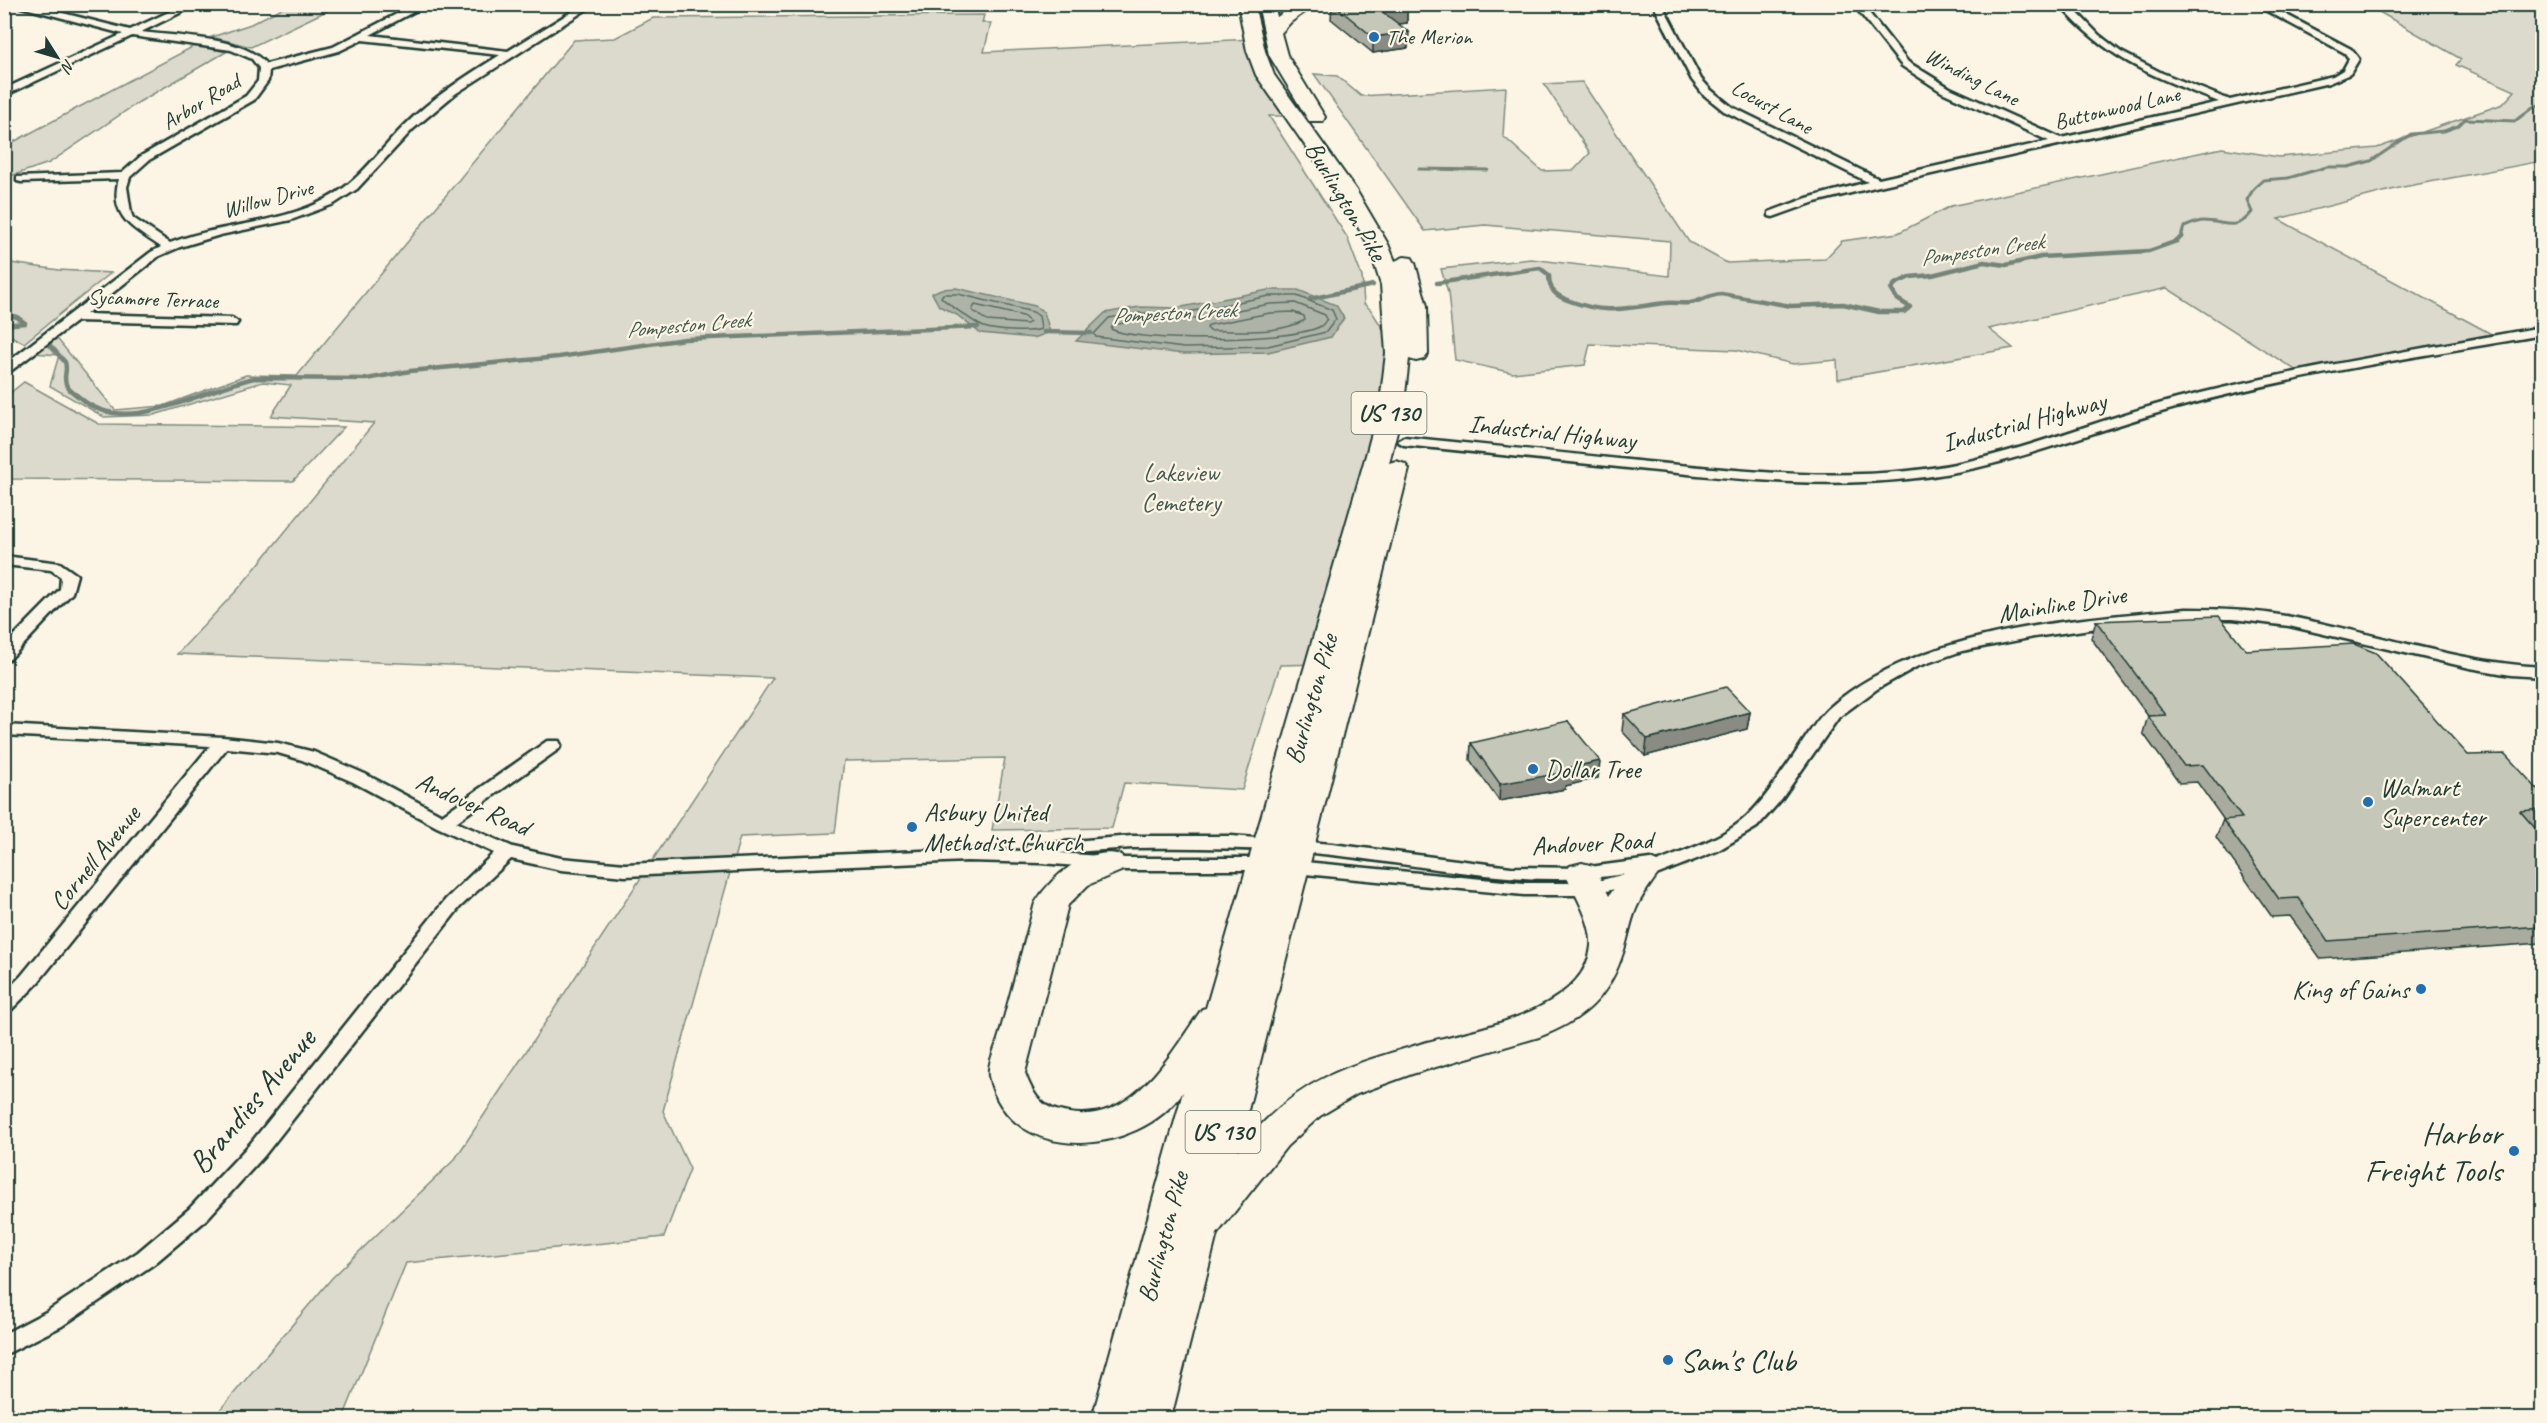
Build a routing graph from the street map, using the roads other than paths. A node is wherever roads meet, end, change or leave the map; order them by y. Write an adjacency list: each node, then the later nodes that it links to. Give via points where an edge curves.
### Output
1 (194, 4): 13 (street)
2 (424, 4): 14 (street)
3 (591, 4): 15 (street, Willow Drive)
4 (1246, 4): 39 (highway, Burlington Pike / US 130, via 1265,75 1346,190 1378,244 1392,285 1398,353 1392,403 1322,664)
5 (1266, 4): 12 (highway, Burlington Pike / US 130)
6 (1308, 4): 12 (highway, via 1285,18)
7 (1657, 4): 22 (street, Locust Lane, via 1707,92 1728,109)
8 (1857, 4): 19 (street, Winding Lane, via 1905,64 1946,90)
9 (2063, 4): 18 (street, via 2119,54)
10 (2258, 4): 18 (street, Buttonwood Lane, via 2336,44 2354,59 2351,69 2342,75)
11 (22, 5): 13 (street, Arbor Road)
12 (1273, 32): 29 (highway, Burlington Pike / US 130, via 1278,55 1288,73 1377,210 1406,265 1416,306 1416,373)
13 (134, 33): 16 (street, Arbor Road, via 233,47 255,57); 17 (street)
14 (363, 38): 15 (street); 16 (street, via 323,54)
15 (512, 54): 24 (street, Willow Drive, via 463,84 418,120 354,187 329,202 282,219)
16 (264, 68): 20 (street, Arbor Road, via 263,81 250,98 145,158)
17 (5, 93)
18 (2229, 103): 19 (street, Buttonwood Lane)
19 (2058, 141): 22 (street, Buttonwood Lane)
20 (125, 176): 21 (street); 24 (street, via 122,187 129,220)
21 (21, 179)
22 (1878, 183): 23 (street, Buttonwood Lane)
23 (1773, 214)
24 (168, 247): 25 (street, Willow Drive)
25 (74, 317): 26 (street, Sycamore Terrace); 28 (street, Willow Drive)
26 (232, 322)
27 (2542, 331): 29 (street, Industrial Highway, via 2257,384 2179,403 1985,462 1932,472 1833,480 1778,479)
28 (4, 372)
29 (1404, 441): 39 (highway, Burlington Pike / US 130)
30 (4, 560): 31 (street, via 54,566 69,575 67,590)
31 (4, 656)
32 (2542, 672): 41 (street, Mainline Drive, via 2491,667 2300,623 2233,614 2126,619 1958,647 1911,664 1833,713 1751,823 1711,847)
33 (4, 730): 34 (street, Andover Road)
34 (223, 742): 36 (street, Andover Road, via 278,748 308,756); 45 (street, Cornell Avenue, via 36,972)
35 (553, 745): 36 (street)
36 (443, 823): 37 (street, Andover Road)
37 (508, 852): 38 (street, Andover Road, via 561,864 625,870); 47 (street, Brandies Avenue, via 453,903 257,1150 197,1215 146,1258 54,1319)
38 (967, 855): 39 (street, Andover Road, via 1149,841); 40 (street, Andover Road)
39 (1280, 855): 40 (street, Andover Road); 42 (street, Andover Road, via 1524,889); 44 (highway, Burlington Pike / US 130); 46 (highway, Burlington Pike / US 130)
40 (1109, 863): 44 (highway, via 1068,882 1052,903 1007,1073 1017,1102 1045,1124 1076,1129 1105,1126 1141,1110 1167,1086)
41 (1653, 869): 42 (street, Andover Road); 42 (street, Andover Road, via 1625,881); 43 (highway, via 1620,906)
42 (1586, 881): 43 (highway, via 1601,913)
43 (1608, 945): 46 (highway, via 1601,967 1584,995 1558,1015 1355,1079 1295,1114)
44 (1228, 1001): 48 (highway, Burlington Pike / US 130)
45 (4, 1005)
46 (1197, 1232): 49 (highway, Burlington Pike / US 130)
47 (4, 1345)
48 (1113, 1419)
49 (1149, 1419)

